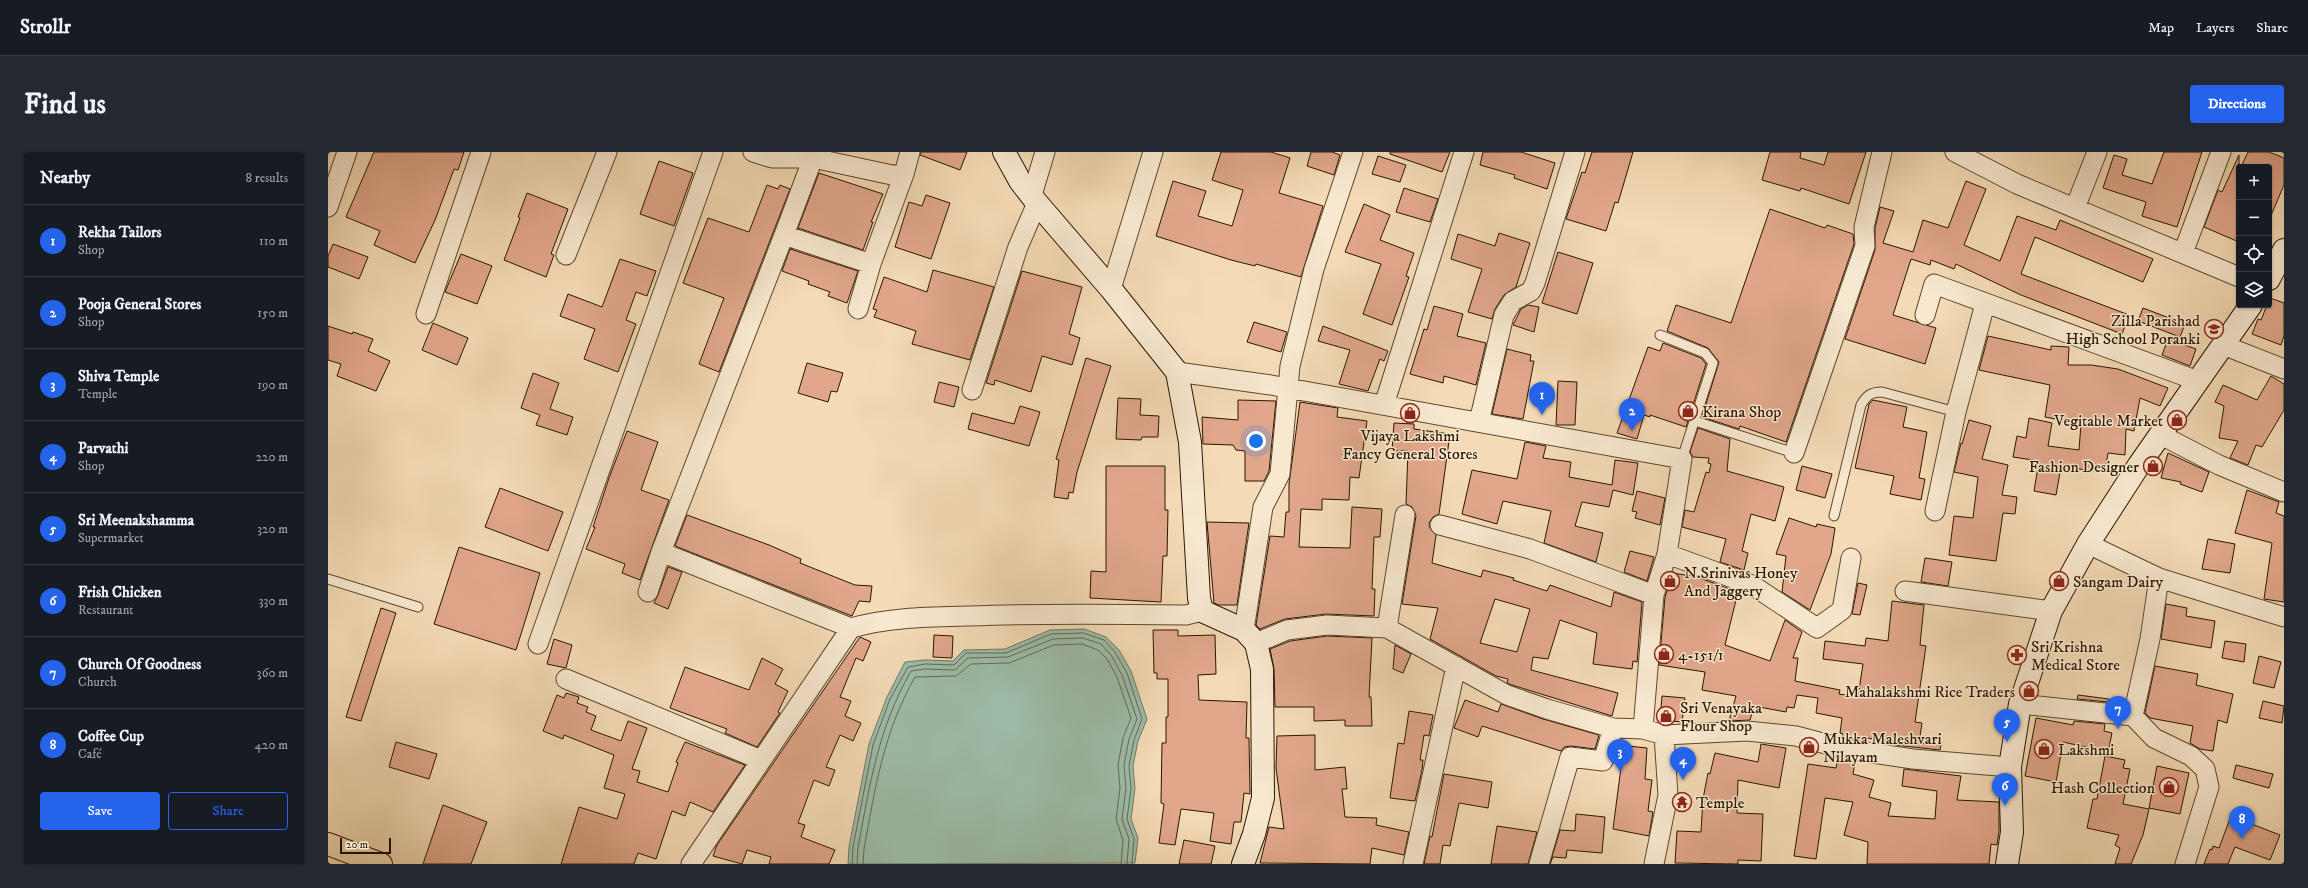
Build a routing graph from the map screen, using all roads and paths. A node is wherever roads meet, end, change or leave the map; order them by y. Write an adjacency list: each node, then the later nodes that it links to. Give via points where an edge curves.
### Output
1 (347, 152): 20 (street)
2 (481, 152): 33 (street)
3 (607, 152): 25 (street)
4 (713, 152): 70 (street)
5 (753, 152): 17 (street, via 772,158)
6 (910, 152): 18 (street)
7 (1004, 152): 19 (street)
8 (1045, 152): 19 (street)
9 (1153, 152): 29 (street)
10 (1353, 152): 40 (street, via 1314,269)
11 (1464, 152): 42 (street)
12 (1575, 152): 45 (street, via 1535,283 1530,291 1513,301 1504,315)
13 (1882, 152): 47 (street, via 1864,227 1865,246)
14 (2097, 152): 21 (street)
15 (2221, 152): 24 (street)
16 (1962, 153): 21 (street, via 2017,184)
17 (813, 158): 18 (street, via 892,175); 22 (street)
18 (904, 174): 26 (street)
19 (1034, 199): 29 (street); 41 (street)
20 (328, 206)
21 (2075, 208): 24 (street)
22 (784, 235): 26 (street); 55 (street)
23 (2284, 250): 28 (street)
24 (2183, 253): 27 (street)
25 (566, 256)
26 (871, 264): 32 (street)
27 (2236, 276)
28 (2275, 279)
29 (1111, 289): 38 (street)
30 (1985, 304): 34 (street, via 1934,284); 39 (street); 43 (street)
31 (2249, 308): 36 (street)
32 (858, 309)
33 (426, 314)
34 (1925, 315)
35 (1660, 335): 44 (lane, via 1705,353 1713,363)
36 (2223, 345): 37 (street); 39 (street)
37 (2284, 369)
38 (1176, 372): 40 (street); 64 (street, via 1190,442 1199,598)
39 (2198, 381): 46 (street)
40 (1287, 388): 42 (street); 69 (street, via 1280,474 1263,507)
41 (972, 390)
42 (1384, 405): 45 (street)
43 (1956, 412): 50 (street); 52 (lane, via 1882,392 1866,395 1861,404)
44 (1695, 421): 47 (lane); 48 (lane)
45 (1479, 422): 48 (street)
46 (2161, 435): 49 (street, via 2219,466); 54 (street)
47 (1794, 453)
48 (1682, 459): 56 (street)
49 (2284, 492)
50 (1935, 511)
51 (1405, 515): 68 (street)
52 (1834, 516)
53 (1440, 525): 62 (street, via 1530,549)
54 (2088, 544): 58 (street); 65 (street)
55 (661, 552): 61 (street); 67 (street)
56 (1667, 554): 57 (street, via 1752,586 1817,628 1842,610); 62 (street)
57 (1851, 558)
58 (2159, 578): 66 (street); 74 (street, via 2150,639)
59 (328, 579): 63 (lane)
60 (1904, 591): 65 (street)
61 (648, 592)
62 (1654, 595): 76 (street)
63 (418, 607)
64 (1202, 611): 67 (street, via 1186,615 1037,613 925,617 871,622); 69 (street)
65 (2051, 612): 73 (street)
66 (2284, 618)
67 (851, 628): 78 (street)
68 (1387, 628): 69 (street, via 1327,625); 71 (street)
69 (1250, 637): 83 (street, via 1262,675 1263,798)
70 (538, 644)
71 (1456, 666): 75 (street, via 1507,695); 84 (street)
72 (566, 679): 78 (street)
73 (2020, 704): 74 (street); 79 (street)
74 (2133, 716): 88 (street, via 2154,738 2191,756 2205,769 2210,786)
75 (1613, 728): 76 (street); 85 (street, via 1603,761 1570,757)
76 (1643, 730): 77 (street)
77 (1664, 734): 79 (street, via 1747,731 1796,736 1845,749 1913,759); 86 (street, via 1668,795)
78 (761, 760): 82 (street)
79 (2010, 767): 87 (street, via 2012,832)
80 (328, 844): 81 (highway)
81 (381, 864)
82 (691, 864)
83 (1243, 864)
84 (1413, 864)
85 (1539, 864)
86 (1654, 864)
87 (2007, 864)
88 (2185, 864)

